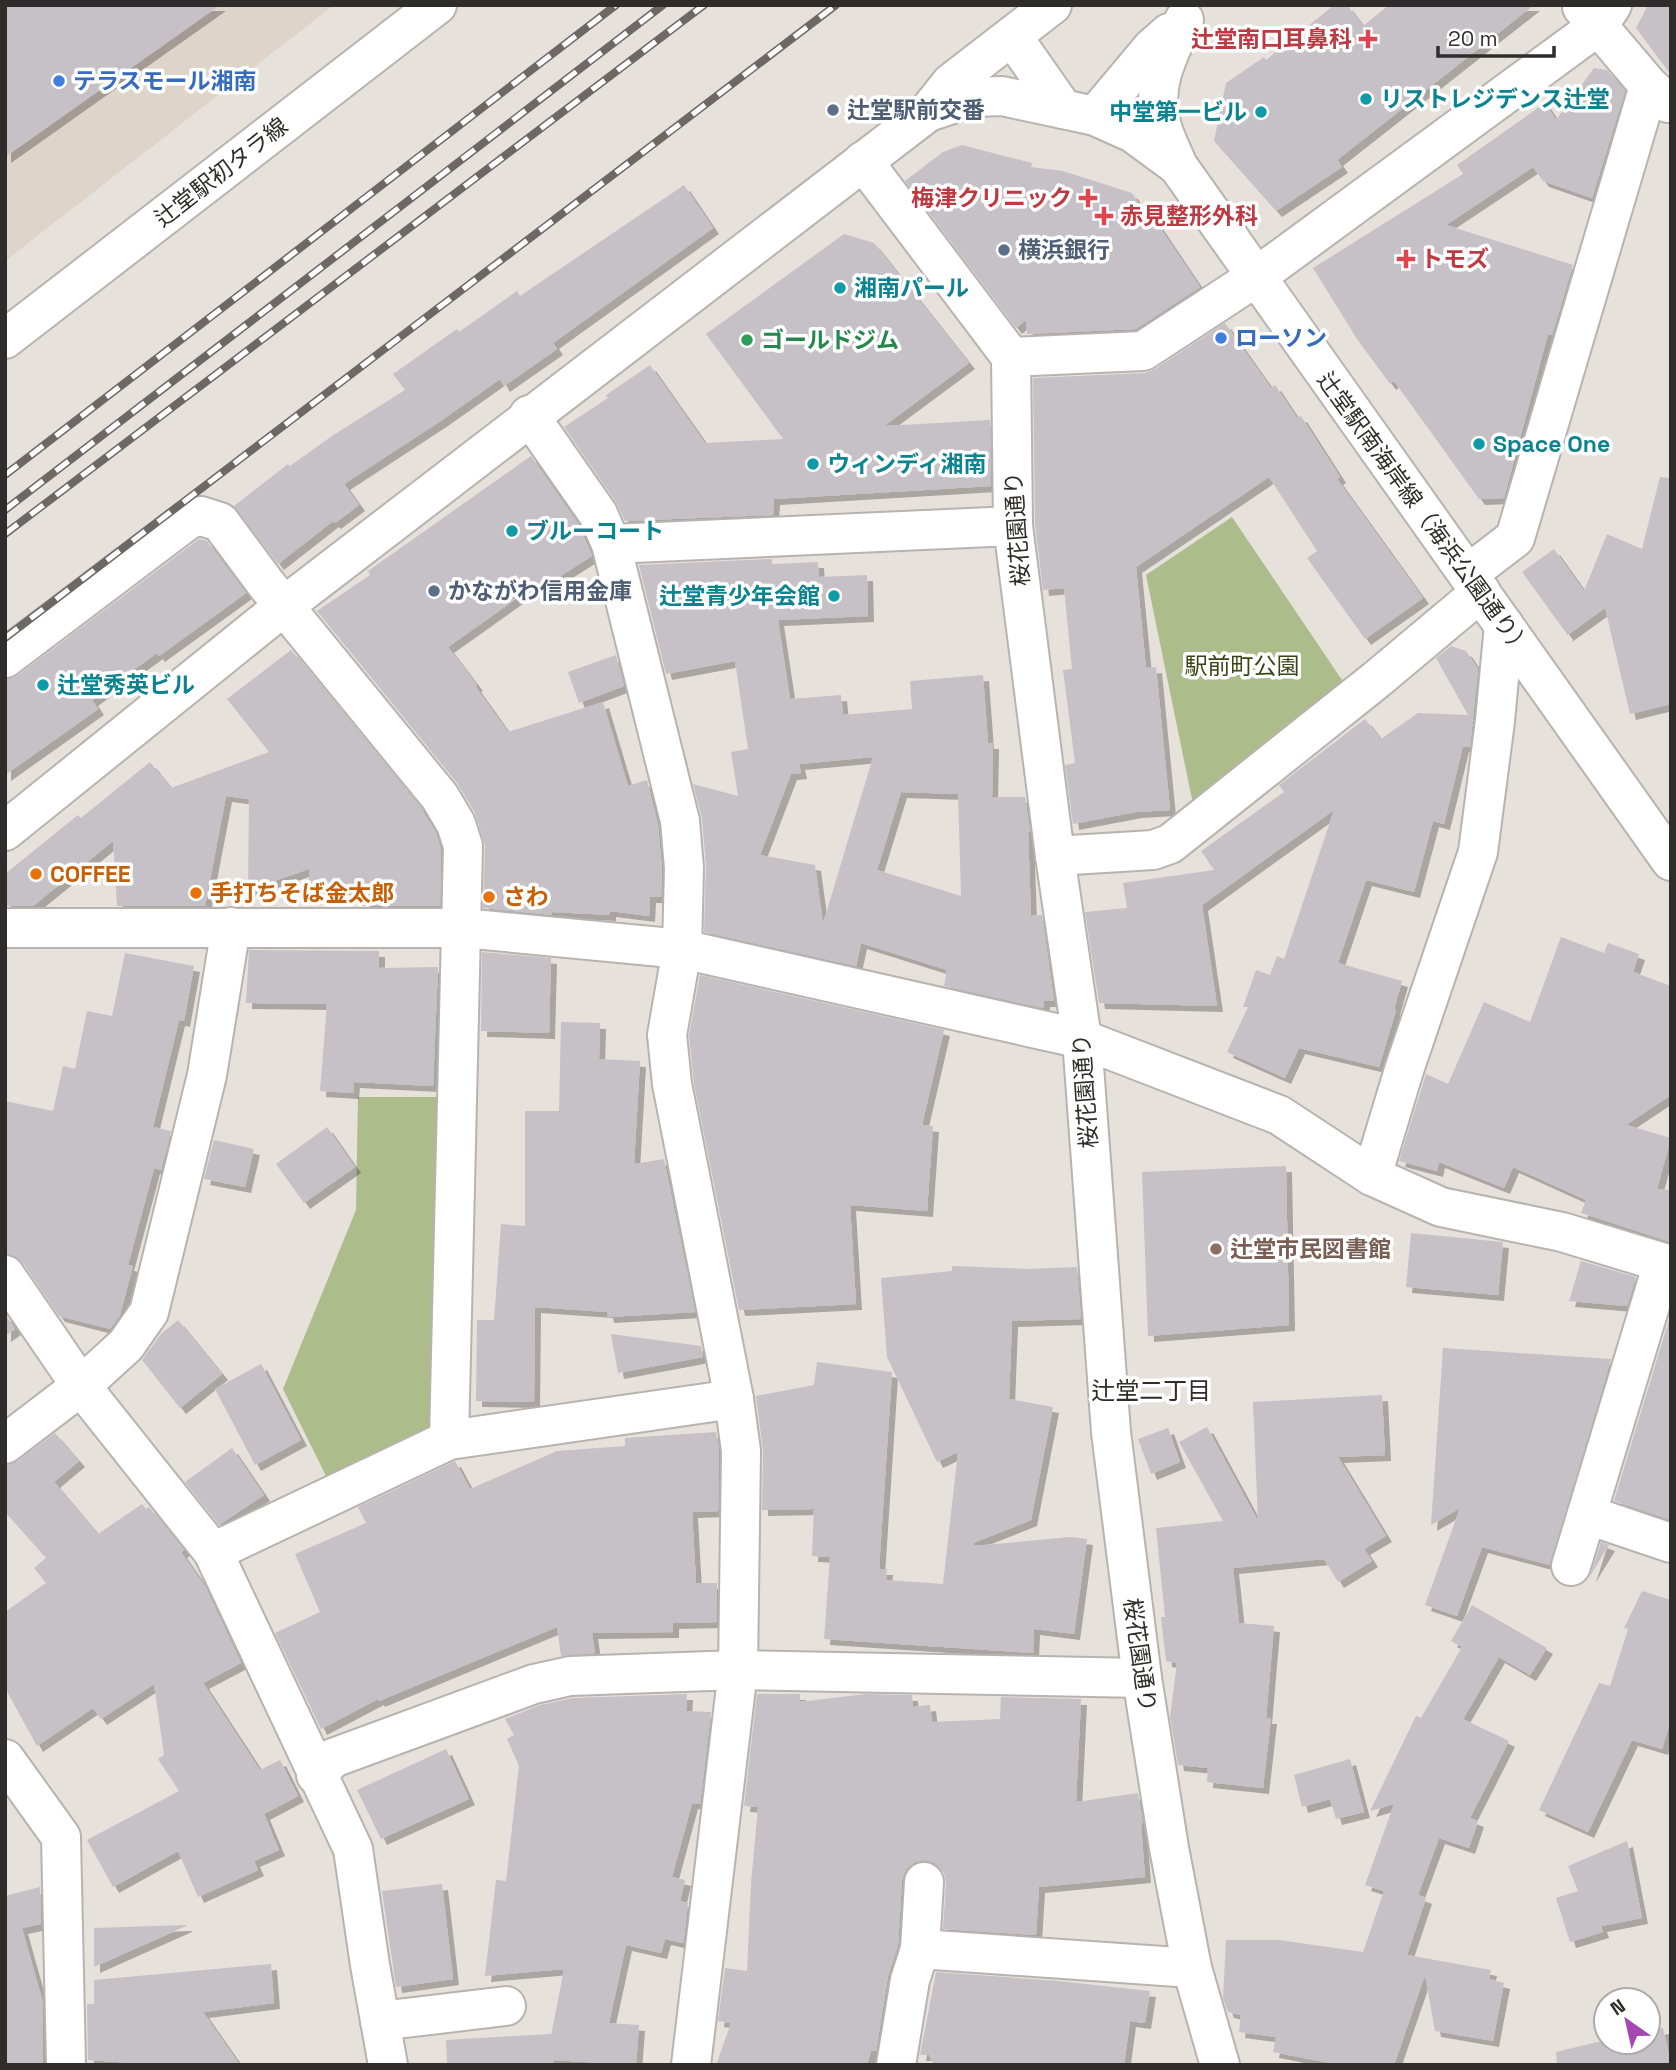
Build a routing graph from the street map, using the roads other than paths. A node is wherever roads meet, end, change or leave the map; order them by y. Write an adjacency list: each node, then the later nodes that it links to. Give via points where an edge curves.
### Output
1 (437, 5): 12 (street, 辻堂駅初タラ線)
2 (1052, 5): 5 (street)
3 (1597, 12): 6 (street); 11 (street)
4 (1194, 13): 8 (street); 10 (street, via 1161,71 1157,89 1160,121)
5 (1012, 36): 7 (street, via 951,83); 8 (street)
6 (1660, 96): 17 (street, via 1515,538)
7 (928, 112): 8 (street, via 974,97 1002,96); 9 (street)
8 (1079, 113): 10 (street, via 1133,133)
9 (863, 160): 13 (street); 14 (street)
10 (1178, 166): 11 (street, 辻堂駅南海岸線（海浜公園通り）)
11 (1256, 277): 13 (street, via 1143,351); 17 (street, 辻堂駅南海岸線（海浜公園通り）)
12 (5, 339)
13 (1011, 357): 15 (street, 桜花園通り)
14 (529, 415): 16 (street, via 598,514); 18 (street)
15 (1013, 526): 16 (street); 22 (street, 桜花園通り)
16 (611, 544): 27 (street, via 680,821)
17 (1474, 583): 19 (street, 辻堂駅南海岸線（海浜公園通り）); 22 (street, via 1376,680 1170,844 1153,850)
18 (284, 606): 20 (street, via 220,522 201,516 188,519); 21 (street); 26 (street, via 440,797 456,824 463,846)
19 (1504, 625): 23 (street, 辻堂駅南海岸線（海浜公園通り）); 29 (street, via 1478,852)
20 (5, 658)
21 (5, 831)
22 (1055, 856): 28 (street, 桜花園通り)
23 (1671, 861)
24 (231, 927): 25 (street); 26 (street); 32 (street, via 207,1075 149,1311 126,1345)
25 (5, 928)
26 (463, 928): 27 (street); 34 (street)
27 (682, 949): 28 (street); 33 (street, via 667,1035 672,1084)
28 (1082, 1039): 29 (street, via 1279,1115); 41 (street, 桜花園通り, via 1111,1432)
29 (1372, 1176): 30 (street, via 1441,1207 1562,1232)
30 (1667, 1264): 36 (street)
31 (5, 1275): 32 (street)
32 (81, 1386): 35 (street); 38 (street)
33 (734, 1399): 34 (street); 40 (street, via 741,1451)
34 (449, 1440): 38 (street)
35 (5, 1444)
36 (1588, 1515): 37 (street); 39 (street)
37 (1671, 1544)
38 (213, 1552): 43 (street)
39 (1571, 1566)
40 (738, 1670): 41 (street); 43 (street, via 570,1676 534,1684 333,1758); 51 (street)
41 (1142, 1678): 46 (street, 桜花園通り)
42 (5, 1759): 49 (street, via 61,1837)
43 (316, 1775): 48 (street, via 353,1850)
44 (924, 1882): 45 (street)
45 (920, 1949): 46 (street); 52 (street, via 909,1980)
46 (1192, 1968): 53 (street, 桜花園通り)
47 (506, 2006): 48 (street)
48 (380, 2021): 50 (street)
49 (66, 2065)
50 (388, 2065)
51 (691, 2065)
52 (896, 2065)
53 (1220, 2065)

